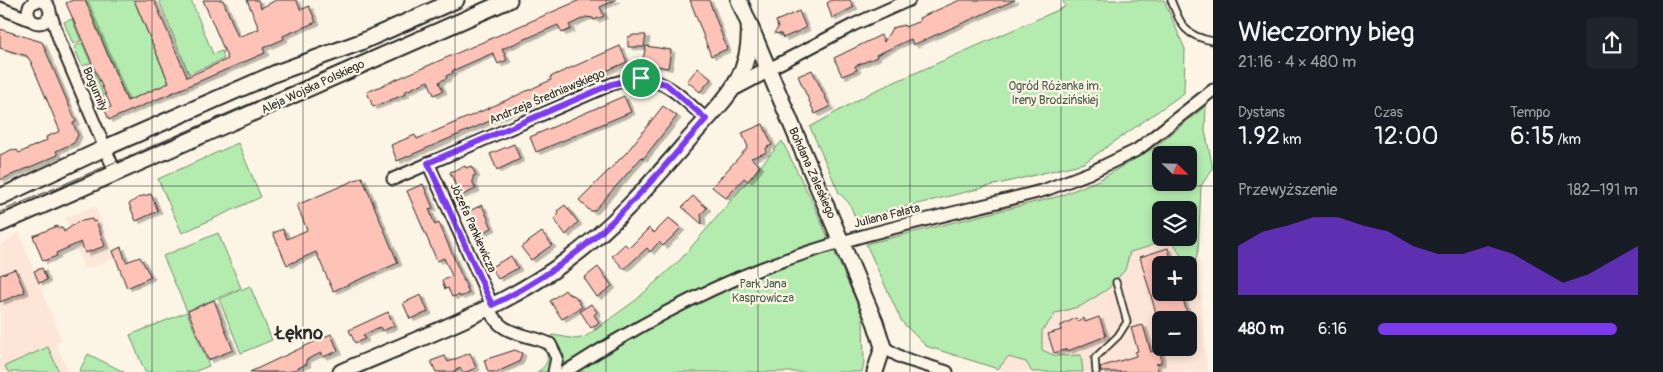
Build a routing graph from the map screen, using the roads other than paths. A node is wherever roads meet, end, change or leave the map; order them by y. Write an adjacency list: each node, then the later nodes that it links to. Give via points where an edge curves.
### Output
1 (456, 0): 17 (main road, Aleja Wojska Polskiego, via 361,42 276,73)
2 (509, 0): 19 (main road, Aleja Wojska Polskiego)
3 (739, 0): 10 (main road, Bohdana Zaleskiego)
4 (909, 0): 13 (street, via 853,25)
5 (1171, 0): 11 (lane, via 1187,31 1198,38)
6 (33, 2): 7 (street, via 42,1); 8 (street, Bogumiły, via 18,10); 9 (street, via 28,13)
7 (50, 6): 9 (street, via 48,18); 12 (street, Bogumiły)
8 (4, 9): 9 (street, Bogumiły)
9 (37, 22): 12 (street, Bogumiły, via 49,26)
10 (749, 23): 13 (main road, Bohdana Zaleskiego); 15 (main road, via 747,59)
11 (1213, 41)
12 (60, 42): 17 (street, Bogumiły)
13 (768, 70): 15 (main road, via 744,81); 23 (main road, Bohdana Zaleskiego)
14 (1213, 90): 23 (street, Juliana Fałata, via 1142,148 1069,182)
15 (730, 92): 16 (main road)
16 (706, 119): 18 (street, Andrzeja Średniawskiego, via 666,84 650,79 630,79); 25 (main road, via 641,194 598,236 554,270)
17 (105, 148): 19 (street); 21 (main road, Aleja Wojska Polskiego)
18 (428, 163): 20 (street, Andrzeja Średniawskiego); 25 (street, Józefa Pankiewicza)
19 (116, 174): 22 (main road, Aleja Wojska Polskiego)
20 (393, 179)
21 (0, 197)
22 (0, 224)
23 (843, 243): 26 (main road, Bohdana Zaleskiego); 29 (street, Juliana Fałata, via 761,269 706,292 674,307)
24 (1116, 282): 32 (lane, via 1127,322 1118,336 1095,358)
25 (490, 306): 27 (main road); 28 (street, Józefa Pankiewicza, via 494,320 508,331 550,344 557,358)
26 (883, 347): 30 (main road); 31 (street, via 902,358)
27 (340, 372)
28 (554, 372)
29 (565, 372)
30 (875, 372)
31 (947, 372)
32 (1096, 372)

